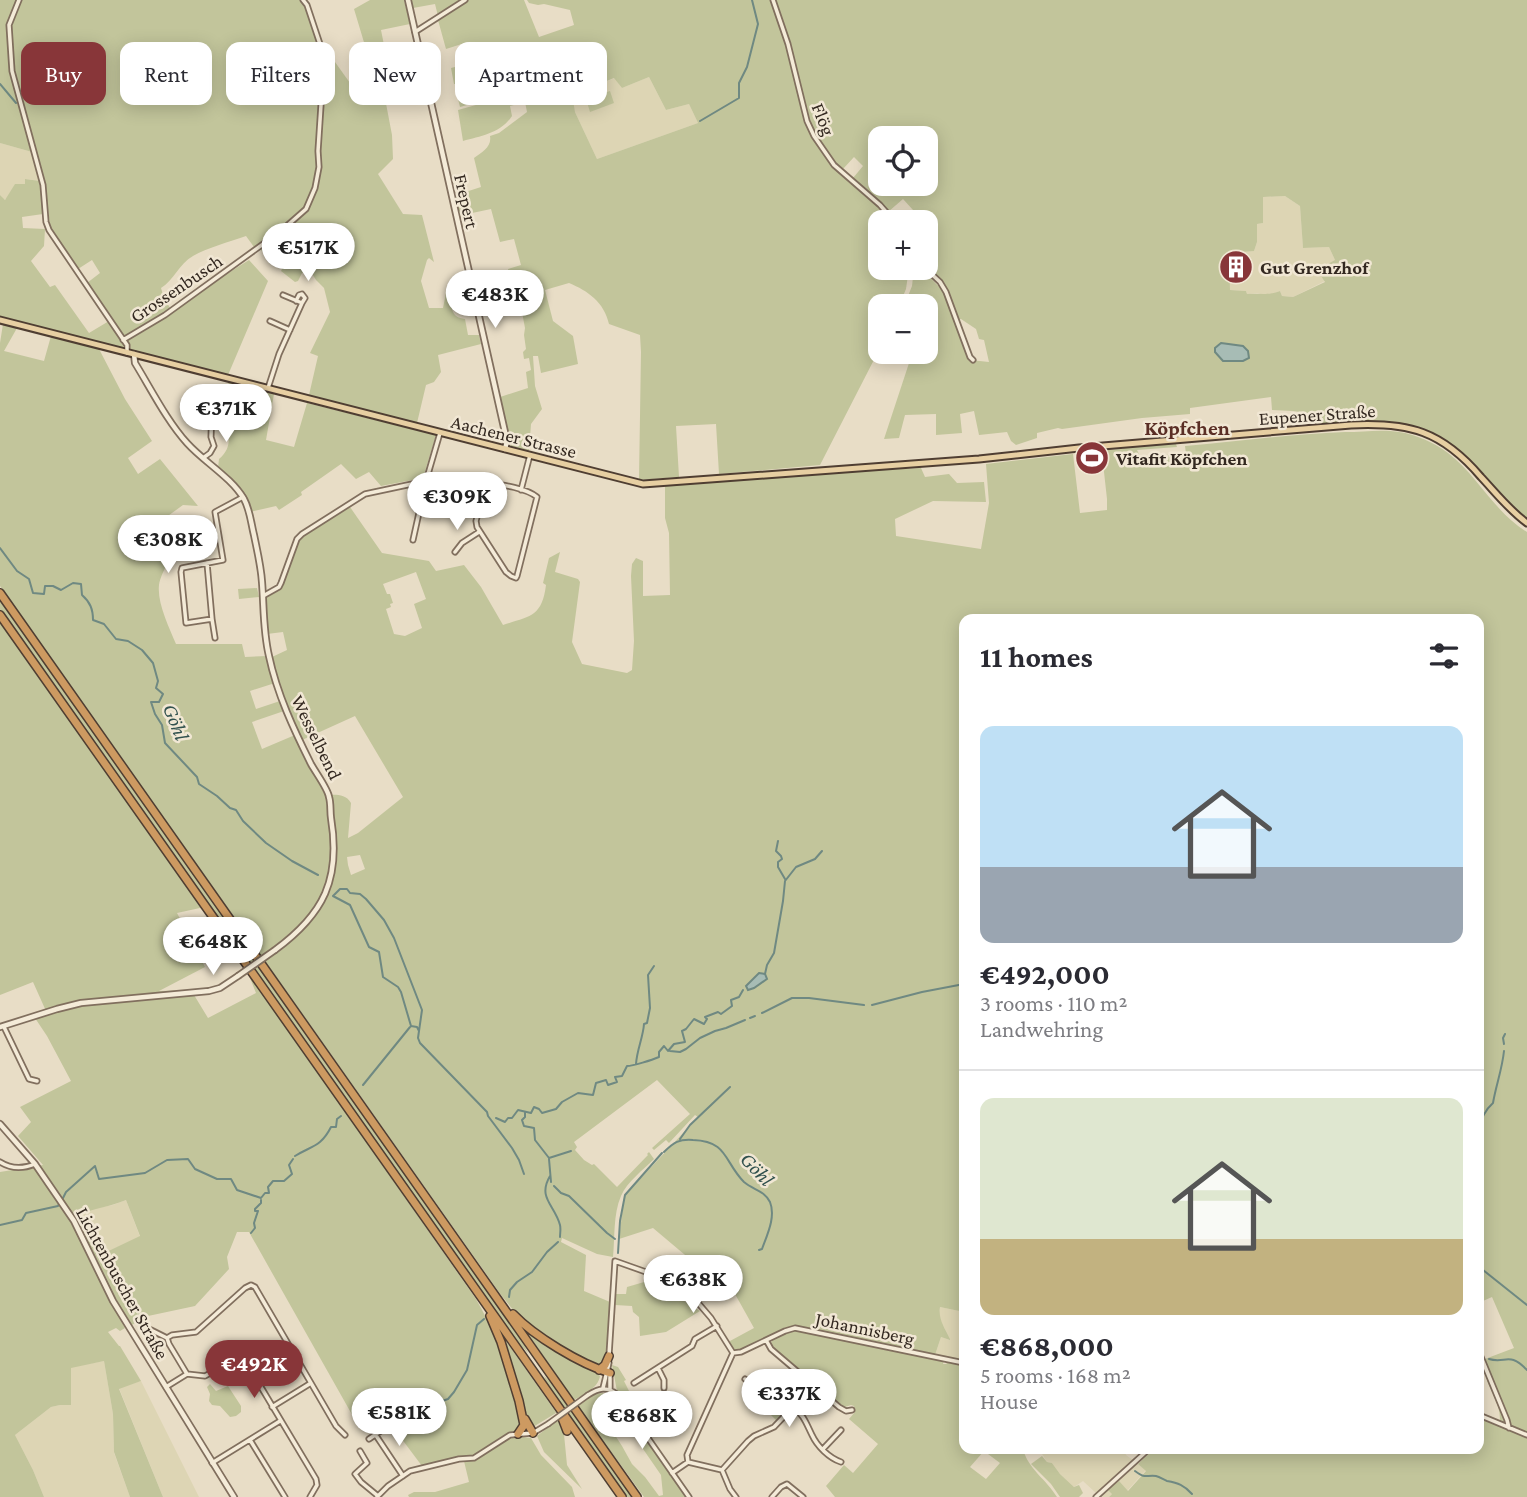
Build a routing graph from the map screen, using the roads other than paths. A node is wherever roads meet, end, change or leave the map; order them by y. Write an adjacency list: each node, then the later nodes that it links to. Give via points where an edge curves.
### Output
1 (19, 0): 15 (street, via 9,24 12,71 43,185 46,222)
2 (303, 0): 15 (street, Grossenbusch, via 324,59 319,167 306,209 164,315)
3 (408, 0): 6 (street, Frepert)
4 (465, 0): 6 (street)
5 (773, 0): 7 (street, Flög, via 814,136 834,165)
6 (415, 32): 21 (street, Frepert, via 507,441)
7 (884, 210)
8 (938, 280): 17 (street)
9 (283, 295): 10 (street)
10 (296, 301): 11 (street); 11 (street, via 302,294)
11 (302, 303): 14 (street)
12 (0, 320): 16 (main road, Aachener Strasse)
13 (270, 321): 14 (street)
14 (290, 330): 18 (street)
15 (123, 340): 16 (street)
16 (130, 353): 18 (main road, Aachener Strasse); 24 (street, Wesselbend, via 180,434)
17 (973, 360)
18 (268, 388): 20 (main road, Aachener Strasse)
19 (218, 402): 24 (street, via 212,404 214,446)
20 (440, 433): 21 (main road, Aachener Strasse); 25 (street)
21 (505, 449): 23 (main road, Aachener Strasse)
22 (1031, 453): 23 (main road, Aachener Strasse, via 652,484); 28 (main road, Eupener Straße, via 1392,425 1427,434 1452,448)
23 (530, 455): 26 (street)
24 (203, 458): 27 (street, Wesselbend)
25 (426, 481): 30 (street); 34 (street, via 365,494 302,534 279,587)
26 (521, 490): 29 (street, via 488,483 476,521); 29 (street, via 537,497 517,576 506,572)
27 (243, 497): 32 (street, via 215,512 223,559); 34 (street, Wesselbend)
28 (1527, 523)
29 (479, 532): 31 (street)
30 (413, 540)
31 (455, 552)
32 (206, 563): 36 (street); 36 (street, via 183,568 181,578 186,623)
33 (0, 593): 44 (highway)
34 (263, 596): 38 (street, Wesselbend, bridge, via 269,659 293,726 329,794 333,865 317,910 301,930 220,988 81,1003)
35 (0, 615): 43 (highway)
36 (212, 619): 37 (street)
37 (215, 638)
38 (2, 1027): 39 (street, Wesselbend, via 29,1079)
39 (37, 1081)
40 (0, 1125): 42 (street, Lichtenbuscher Straße)
41 (0, 1162): 42 (street, via 19,1168)
42 (35, 1164): 60 (street, Lichtenbuscher Straße, via 74,1221 113,1301)
43 (483, 1300): 66 (highway); 69 (highway, via 499,1334)
44 (502, 1304): 54 (highway, via 535,1334); 97 (highway)
45 (717, 1326): 49 (street); 50 (street, via 692,1299 646,1272 615,1261); 53 (street)
46 (151, 1330): 47 (street)
47 (167, 1338): 55 (street); 58 (street, via 196,1332 251,1286)
48 (765, 1340): 49 (street, Johannisberg); 51 (street, Johannisberg, via 788,1329 806,1329); 68 (street, via 839,1408)
49 (733, 1353): 86 (street)
50 (609, 1356): 54 (highway)
51 (959, 1362)
52 (1484, 1364): 72 (street)
53 (658, 1368): 59 (street); 62 (street)
54 (606, 1371): 61 (street); 63 (street)
55 (187, 1374): 60 (street); 65 (street, via 205,1376 241,1357)
56 (745, 1379): 64 (street)
57 (781, 1381): 64 (street)
58 (311, 1383): 65 (street); 79 (street)
59 (634, 1383)
60 (166, 1387): 88 (street, Lichtenbuscher Straße)
61 (603, 1388): 63 (street); 76 (street, bridge)
62 (664, 1388)
63 (610, 1389): 90 (street)
64 (768, 1396): 67 (street)
65 (272, 1407): 71 (street)
66 (558, 1407): 75 (highway); 96 (highway)
67 (793, 1407): 83 (street, via 801,1412); 89 (street, via 774,1427 754,1436)
68 (852, 1410)
69 (522, 1412): 76 (highway); 78 (highway, via 524,1426)
70 (1484, 1417): 72 (street)
71 (280, 1421): 82 (street); 94 (street, via 316,1479)
72 (1509, 1428): 80 (street)
73 (382, 1430): 77 (street)
74 (841, 1430): 83 (street)
75 (568, 1431)
76 (533, 1433): 78 (street)
77 (375, 1434): 81 (street); 91 (street)
78 (518, 1434): 91 (street, via 474,1458 418,1468)
79 (345, 1435)
80 (1527, 1435)
81 (369, 1439)
82 (250, 1440): 88 (street); 93 (street)
83 (823, 1449): 87 (street)
84 (360, 1451): 95 (street, via 367,1463 355,1474)
85 (1143, 1454): 102 (street)
86 (688, 1462): 89 (street); 90 (street)
87 (841, 1462)
88 (212, 1463): 92 (street, Lichtenbuscher Straße)
89 (722, 1470): 99 (street)
90 (672, 1473): 98 (street)
91 (403, 1476): 95 (street)
92 (234, 1497)
93 (285, 1497)
94 (310, 1497)
95 (377, 1497)
96 (622, 1497)
97 (637, 1497)
98 (689, 1497)
99 (736, 1497)
100 (772, 1497): 101 (street, via 787,1484)
101 (803, 1497)
102 (1096, 1497)

